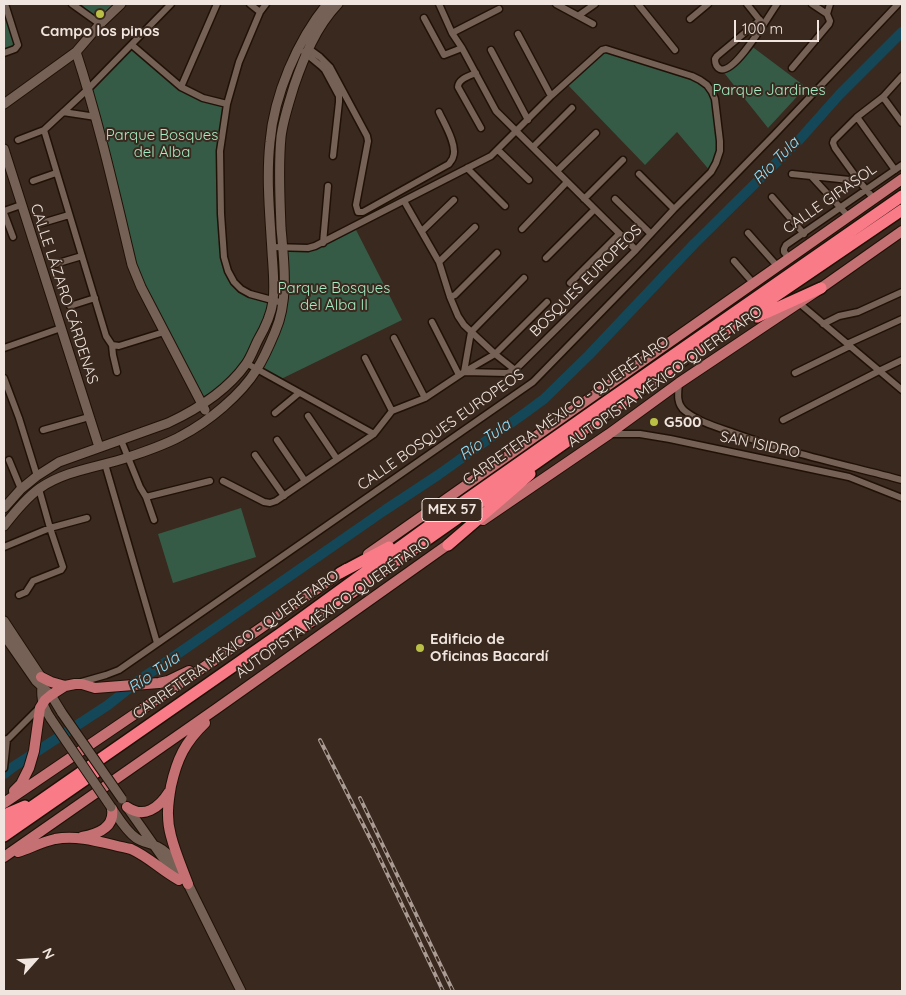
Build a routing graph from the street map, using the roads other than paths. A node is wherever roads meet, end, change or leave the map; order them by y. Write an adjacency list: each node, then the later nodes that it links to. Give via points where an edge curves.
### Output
1 (4, 4): 36 (street, via 18,43 18,47)
2 (72, 4): 26 (street)
3 (121, 4): 26 (main road)
4 (171, 4): 30 (street)
5 (217, 4): 40 (street)
6 (250, 4): 20 (street)
7 (266, 4): 20 (street)
8 (439, 4): 28 (street)
9 (556, 4): 22 (street)
10 (595, 4): 22 (street)
11 (638, 4): 33 (street)
12 (747, 4): 25 (street)
13 (777, 4): 25 (street)
14 (812, 4): 21 (street)
15 (830, 4): 21 (street)
16 (898, 4): 198 (street, CALLE BOSQUES EUROPEOS, via 533,382)
17 (705, 5): 24 (street)
18 (327, 7): 34 (main road, via 306,34)
19 (499, 9): 28 (street)
20 (260, 12): 45 (street, via 239,62)
21 (827, 14): 37 (street, via 829,24)
22 (578, 16): 27 (street)
23 (424, 18): 31 (street, via 444,55)
24 (690, 19)
25 (762, 22): 25 (street, via 744,53 728,67 721,70 717,67 717,56)
26 (100, 24): 35 (main road)
27 (593, 24)
28 (452, 33): 31 (street)
29 (518, 34): 42 (street)
30 (132, 45): 40 (street); 41 (street)
31 (462, 48): 38 (street)
32 (491, 50): 51 (street)
33 (675, 50)
34 (304, 51): 48 (street, via 320,57 330,67 368,141 356,205 358,212 448,164 453,158 453,142); 61 (street, via 325,70 339,96); 105 (main road, via 290,67 274,115 268,178); 106 (main road, via 281,136 279,181)
35 (76, 52): 41 (main road); 44 (main road)
36 (4, 53)
37 (792, 68)
38 (476, 74): 53 (street, via 460,81 458,87); 55 (street, via 496,111)
39 (902, 76): 43 (street)
40 (181, 87): 45 (street, via 203,98)
41 (88, 89): 47 (street); 49 (main road)
42 (551, 96): 51 (street); 88 (street, BOSQUES EUROPEOS, via 606,49 692,76 707,86 715,99 720,151 712,172)
43 (883, 97): 50 (street); 52 (street)
44 (4, 104)
45 (227, 104): 123 (street, via 220,150 224,257 234,282 241,289)
46 (572, 108): 58 (street)
47 (63, 112): 49 (street); 54 (street)
48 (439, 112)
49 (96, 117): 132 (main road, via 132,265)
50 (857, 117): 64 (street); 73 (street, via 833,143)
51 (528, 120): 55 (street)
52 (902, 123)
53 (481, 128)
54 (44, 130): 57 (street); 66 (street)
55 (516, 132): 58 (street); 59 (street)
56 (596, 132): 65 (street)
57 (18, 140)
58 (533, 147): 65 (street)
59 (498, 150): 63 (street); 70 (street)
60 (5, 155): 84 (main road, CALLE LÁZARO CÁRDENAS)
61 (333, 156)
62 (623, 160): 79 (street)
63 (467, 168): 83 (street); 85 (street)
64 (900, 168): 76 (street, CALLE GIRASOL)
65 (557, 172): 74 (street)
66 (56, 173): 72 (street); 91 (street)
67 (639, 174): 88 (street)
68 (792, 174): 69 (street)
69 (811, 176): 73 (street); 86 (street)
70 (529, 180)
71 (902, 180): 81 (main road, AUTOPISTA MÉXICO-QUERÉTARO)
72 (33, 181)
73 (859, 181): 76 (street)
74 (567, 182): 79 (street); 96 (street)
75 (328, 186): 104 (street)
76 (866, 190): 81 (street); 86 (street, CALLE GIRASOL)
77 (902, 196): 191 (highway, CARRETERA MÉXICO - QUERÉTARO / MEX 57)
78 (772, 197): 102 (street)
79 (584, 199): 87 (street)
80 (616, 199): 101 (street)
81 (874, 199): 92 (main road, AUTOPISTA MÉXICO-QUERÉTARO)
82 (454, 200): 97 (street)
83 (404, 201): 97 (street); 104 (street)
84 (21, 205): 90 (street); 131 (main road, CALLE LÁZARO CÁRDENAS)
85 (505, 206)
86 (841, 207): 92 (street); 102 (street, CALLE GIRASOL)
87 (594, 210): 100 (street); 110 (street)
88 (674, 210): 101 (street, BOSQUES EUROPEOS)
89 (902, 210): 134 (highway, CARRETERA MÉXICO - QUERÉTARO / MEX 57)
90 (4, 212): 94 (street)
91 (69, 215): 93 (street); 109 (street)
92 (849, 216): 111 (main road, AUTOPISTA MÉXICO-QUERÉTARO)
93 (42, 223)
94 (6, 227): 103 (street)
95 (475, 227): 113 (street)
96 (522, 228)
97 (422, 231): 113 (street)
98 (902, 232): 119 (main road, AUTOPISTA MÉXICO-QUERÉTARO)
99 (748, 233): 115 (street)
100 (619, 234): 107 (street); 117 (street)
101 (650, 234): 107 (street, BOSQUES EUROPEOS)
102 (804, 234): 111 (street, CALLE GIRASOL, via 786,245 784,252)
103 (13, 237)
104 (323, 240): 106 (street, via 308,248)
105 (272, 247): 106 (street); 123 (main road)
106 (283, 247): 125 (main road)
107 (636, 250): 144 (street, BOSQUES EUROPEOS)
108 (497, 253): 121 (street)
109 (82, 256): 114 (street); 122 (street)
110 (546, 258)
111 (790, 258): 115 (main road, AUTOPISTA MÉXICO-QUERÉTARO)
112 (734, 261): 118 (street)
113 (439, 262): 121 (street)
114 (56, 264)
115 (778, 267): 118 (main road, AUTOPISTA MÉXICO-QUERÉTARO)
116 (524, 278): 133 (street)
117 (570, 283)
118 (754, 284): 194 (main road, AUTOPISTA MÉXICO-QUERÉTARO)
119 (821, 288): 126 (main road, AUTOPISTA MÉXICO-QUERÉTARO); 134 (highway)
120 (902, 292): 130 (street)
121 (450, 297): 133 (street, via 458,316)
122 (96, 298): 127 (street); 136 (street, via 106,336)
123 (273, 301): 125 (street); 142 (main road, via 268,321)
124 (548, 302): 139 (street, CALLE BOSQUES EUROPEOS)
125 (283, 303): 143 (main road, via 276,330)
126 (799, 303): 130 (street); 150 (main road, AUTOPISTA MÉXICO-QUERÉTARO)
127 (70, 306)
128 (902, 319): 137 (street)
129 (432, 322): 148 (street)
130 (823, 324): 137 (street)
131 (61, 328): 138 (street); 158 (main road, CALLE LÁZARO CÁRDENAS)
132 (164, 332): 136 (street, via 119,346); 154 (main road)
133 (471, 332): 139 (street); 148 (street)
134 (717, 336): 167 (highway, CARRETERA MÉXICO - QUERÉTARO / MEX 57)
135 (394, 338): 153 (street)
136 (112, 345): 146 (street)
137 (849, 345): 145 (street); 147 (street)
138 (4, 348)
139 (495, 354): 144 (street); 148 (street, CALLE BOSQUES EUROPEOS)
140 (365, 358): 155 (street)
141 (902, 360): 145 (street)
142 (246, 363): 143 (street); 154 (main road)
143 (257, 370): 152 (street); 159 (main road, via 237,394)
144 (515, 370): 148 (street)
145 (879, 371): 151 (street); 160 (street)
146 (117, 372)
147 (795, 373)
148 (462, 374): 153 (street, CALLE BOSQUES EUROPEOS)
149 (4, 378): 175 (street)
150 (680, 383): 163 (main road, AUTOPISTA MÉXICO-QUERÉTARO); 176 (street, SAN ISIDRO, via 681,406 705,423 764,444)
151 (901, 388)
152 (299, 393): 156 (street); 162 (street)
153 (425, 398): 155 (street, CALLE BOSQUES EUROPEOS)
154 (202, 406): 159 (main road); 164 (main road, via 168,423)
155 (392, 411): 162 (street)
156 (275, 413)
157 (308, 416): 171 (street)
158 (89, 417): 161 (street); 166 (main road, CALLE LÁZARO CÁRDENAS)
159 (209, 417): 169 (main road, via 180,437)
160 (783, 420)
161 (43, 430)
162 (374, 434): 171 (street)
163 (609, 434): 184 (street, SAN ISIDRO, via 640,434 670,439 848,477); 192 (main road, AUTOPISTA MÉXICO-QUERÉTARO)
164 (121, 440): 166 (main road); 169 (street)
165 (277, 440): 179 (street)
166 (99, 447): 170 (main road)
167 (548, 454): 192 (highway); 215 (highway, CARRETERA MÉXICO - QUERÉTARO / MEX 57)
168 (255, 455): 182 (street)
169 (128, 457): 173 (main road); 183 (street)
170 (66, 459): 174 (main road, via 65,470); 175 (main road)
171 (337, 459): 179 (street)
172 (9, 460): 181 (street)
173 (105, 464): 174 (main road); 198 (street)
174 (70, 474): 180 (main road)
175 (37, 476): 181 (main road)
176 (902, 480)
177 (210, 481): 183 (street)
178 (223, 481): 182 (street, via 264,502 270,503)
179 (305, 481): 182 (street)
180 (39, 488): 189 (main road); 190 (street)
181 (21, 489): 185 (main road)
182 (284, 496)
183 (146, 497): 188 (street)
184 (902, 498)
185 (8, 500): 186 (main road)
186 (4, 508)
187 (87, 518): 190 (street)
188 (154, 520)
189 (4, 526)
190 (50, 528): 193 (street); 195 (street, via 63,567 33,580 26,592)
191 (426, 528): 194 (highway); 210 (highway, CARRETERA MÉXICO - QUERÉTARO / MEX 57)
192 (448, 545): 202 (main road, AUTOPISTA MÉXICO-QUERÉTARO)
193 (4, 547)
194 (340, 573): 199 (main road, AUTOPISTA MÉXICO-QUERÉTARO)
195 (18, 595)
196 (4, 621): 200 (main road)
197 (4, 635): 200 (main road, via 36,681)
198 (157, 643): 201 (street, CALLE BOSQUES EUROPEOS, via 115,672)
199 (216, 659): 201 (main road, via 154,684 99,688); 207 (main road, AUTOPISTA MÉXICO-QUERÉTARO)
200 (42, 682): 201 (main road); 203 (main road); 204 (main road)
201 (70, 685): 203 (main road)
202 (244, 689): 208 (main road, via 189,740 176,765); 218 (main road, AUTOPISTA MÉXICO-QUERÉTARO)
203 (51, 695): 204 (main road); 211 (main road, bridge)
204 (43, 703): 205 (street); 209 (main road, via 29,768 21,784); 212 (main road, bridge, via 51,720)
205 (6, 741): 206 (street)
206 (4, 768)
207 (39, 779): 209 (main road, AUTOPISTA MÉXICO-QUERÉTARO); 213 (main road)
208 (171, 787): 211 (main road, via 151,810 138,812); 219 (main road, via 169,828)
209 (5, 802)
210 (39, 802): 213 (highway); 214 (highway, CARRETERA MÉXICO - QUERÉTARO / MEX 57)
211 (124, 803): 217 (main road)
212 (112, 808): 216 (main road, via 112,818 106,828); 217 (main road, via 135,837)
213 (4, 814)
214 (4, 826)
215 (4, 836)
216 (78, 838): 218 (main road, via 54,839); 219 (main road, via 138,852)
217 (154, 846): 219 (main road)
218 (4, 857)
219 (183, 882): 220 (main road); 221 (main road)
220 (234, 991)
221 (241, 991)

